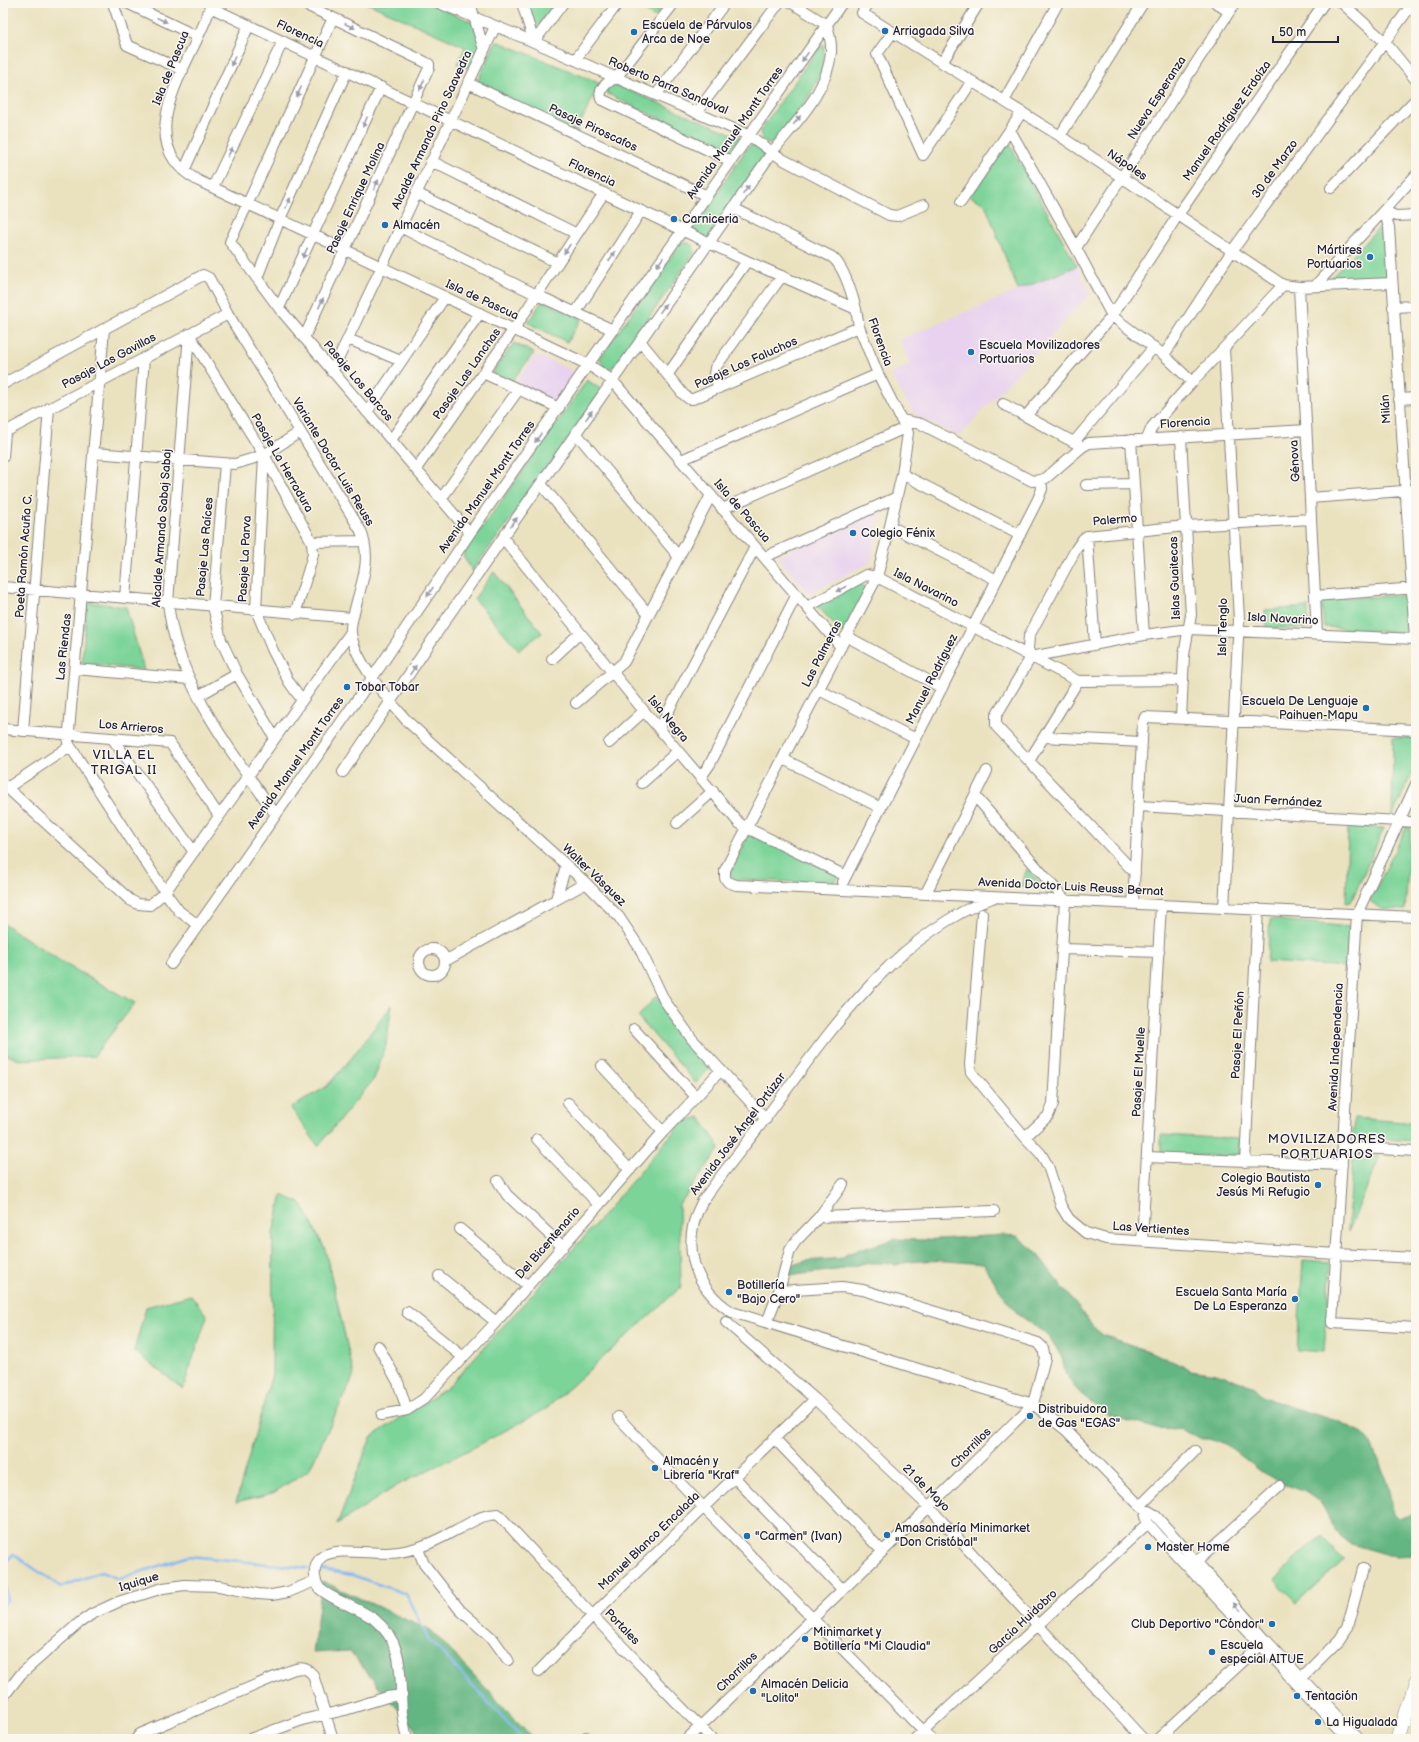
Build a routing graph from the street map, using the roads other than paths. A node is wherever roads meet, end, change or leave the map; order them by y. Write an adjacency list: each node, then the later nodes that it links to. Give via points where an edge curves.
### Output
1 (113, 3): 39 (street, via 127,44)
2 (127, 3): 31 (street, one-way to 31)
3 (302, 3): 25 (street)
4 (439, 3): 26 (street, Roberto Parra Sandoval)
5 (470, 3): 26 (street, Alcalde Armando Pino Saavedra)
6 (522, 3): 33 (street)
7 (563, 3): 33 (street)
8 (618, 3): 37 (street)
9 (674, 3): 41 (street)
10 (725, 3): 46 (street)
11 (779, 3): 51 (street)
12 (792, 3): 28 (street)
13 (842, 3): 28 (street, Avenida Manuel Montt Torres)
14 (869, 3): 30 (street, Nápoles, via 862,12)
15 (979, 3): 38 (street)
16 (1058, 3): 48 (street)
17 (1143, 3): 55 (street)
18 (1216, 3): 24 (street)
19 (1235, 3): 24 (street, Nueva Esperanza)
20 (1324, 3): 73 (street, Manuel Rodríguez Erdoíza)
21 (1342, 3): 34 (street)
22 (1413, 3): 34 (street, 30 de Marzo)
23 (210, 5): 27 (street, Florencia); 31 (street, Isla de Pascua)
24 (1229, 12): 61 (street, Nueva Esperanza)
25 (333, 18): 36 (street); 49 (street, Pasaje Enrique Molina, one-way to 49, via 429,64)
26 (475, 18): 29 (street, Roberto Parra Sandoval); 35 (street, Alcalde Armando Pino Saavedra)
27 (249, 25): 32 (street, Florencia); 59 (street, one-way to 59)
28 (827, 25): 54 (street, Avenida Manuel Montt Torres, one-way to 54); 56 (street, one-way to 28, via 809,104 825,78 831,51)
29 (495, 27): 33 (street, Roberto Parra Sandoval); 35 (street, Alcalde Armando Pino Saavedra)
30 (893, 32): 38 (street, Nápoles); 43 (street, via 876,54 923,155)
31 (198, 37): 39 (street, Isla de Pascua)
32 (283, 41): 36 (street, Florencia); 62 (street, one-way to 32)
33 (534, 42): 37 (street, Roberto Parra Sandoval)
34 (1385, 42): 42 (street); 83 (street, 30 de Marzo)
35 (484, 50): 44 (street, Alcalde Armando Pino Saavedra)
36 (316, 56): 40 (street, Florencia); 68 (street, one-way to 68)
37 (575, 60): 41 (street, Roberto Parra Sandoval)
38 (942, 63): 43 (street, Nápoles)
39 (183, 70): 59 (street, Isla de Pascua, via 167,108 164,125 168,147)
40 (347, 71): 45 (street, Florencia); 75 (street, one-way to 40)
41 (616, 78): 46 (street, Roberto Parra Sandoval); 58 (street, via 608,82 601,91 600,96 604,101)
42 (1416, 80)
43 (972, 81): 48 (street, Nápoles)
44 (468, 83): 52 (street, Alcalde Armando Pino Saavedra); 66 (street, Pasaje Piroscafos)
45 (381, 87): 49 (street, Florencia); 79 (street, one-way to 79)
46 (656, 95): 51 (street, Roberto Parra Sandoval)
47 (1416, 98): 63 (street)
48 (1004, 101): 50 (street, Nápoles)
49 (414, 102): 52 (street, Florencia); 82 (street, Pasaje Enrique Molina, one-way to 49)
50 (1022, 112): 53 (street); 55 (street, Nápoles)
51 (696, 113): 54 (street, Roberto Parra Sandoval)
52 (450, 120): 57 (street, Alcalde Armando Pino Saavedra); 65 (street, Florencia)
53 (1010, 130): 67 (street); 81 (street)
54 (750, 136): 56 (street, Roberto Parra Sandoval); 58 (street, Avenida Manuel Montt Torres)
55 (1060, 136): 61 (street, Nápoles)
56 (773, 151): 69 (street, Roberto Parra Sandoval, via 782,159 892,216); 70 (street, one-way to 56)
57 (431, 161): 64 (street, Alcalde Armando Pino Saavedra); 78 (street)
58 (732, 161): 66 (street, Avenida Manuel Montt Torres)
59 (184, 171): 62 (street, Isla de Pascua)
60 (1416, 175): 72 (street)
61 (1122, 177): 73 (street, Nápoles); 81 (street, Nueva Esperanza)
62 (213, 187): 68 (street, Isla de Pascua)
63 (1331, 188)
64 (416, 193): 76 (street, Alcalde Armando Pino Saavedra); 85 (street)
65 (604, 193): 71 (street, Florencia); 78 (street, Pasaje Las Lanchas)
66 (707, 196): 77 (street, Avenida Manuel Montt Torres)
67 (961, 202)
68 (248, 204): 75 (street, Isla de Pascua); 88 (street, Pasaje Los Barcos, via 230,242)
69 (924, 205)
70 (733, 208): 80 (street); 98 (street, via 832,257 837,262)
71 (641, 210): 77 (street, Florencia); 99 (street, one-way to 71)
72 (1384, 211): 74 (street, via 1396,216); 89 (street, Milán, via 1388,224); 91 (street)
73 (1178, 215): 83 (street, Nápoles); 102 (street, Manuel Rodríguez Erdoíza)
74 (1416, 215)
75 (280, 219): 79 (street, Isla de Pascua); 88 (street)
76 (400, 227): 86 (street, Alcalde Armando Pino Saavedra); 93 (street)
77 (682, 230): 80 (street, Florencia); 106 (street, Avenida Manuel Montt Torres, one-way to 106)
78 (577, 234): 85 (street, Pasaje Las Lanchas, one-way to 85)
79 (314, 235): 82 (street, Isla de Pascua); 97 (street, one-way to 97)
80 (709, 243): 84 (street, Florencia); 110 (street, one-way to 80)
81 (1076, 248): 102 (street)
82 (346, 250): 86 (street, Isla de Pascua); 108 (street, Pasaje Enrique Molina, one-way to 82)
83 (1232, 251): 90 (street, Nápoles); 113 (street, 30 de Marzo)
84 (747, 261): 87 (street, Florencia); 119 (street)
85 (558, 263): 93 (street, Pasaje Las Lanchas)
86 (382, 267): 94 (street, Isla de Pascua); 109 (street, Alcalde Armando Pino Saavedra)
87 (782, 276): 98 (street, Florencia); 125 (street, via 715,368 714,375)
88 (257, 278): 97 (street, Pasaje Los Barcos)
89 (1392, 283): 91 (street, Nápoles); 96 (street, Milán)
90 (1283, 285): 92 (street, Nápoles); 112 (street)
91 (1315, 286): 92 (street, Nápoles)
92 (1299, 287): 135 (street, Génova)
93 (537, 295): 99 (street); 105 (street, Pasaje Las Lanchas)
94 (445, 297): 100 (street, Isla de Pascua); 115 (street)
95 (1416, 306): 96 (street)
96 (1394, 307): 128 (street, Milán)
97 (279, 308): 108 (street, Pasaje Los Barcos)
98 (856, 308): 103 (street, Florencia)
99 (576, 312): 106 (street)
100 (480, 313): 105 (street, Isla de Pascua); 142 (street)
101 (228, 314): 104 (street, Variante Doctor Luis Reuss, via 209,278 203,275); 107 (street, Pasaje Las Gavillas); 137 (street, Variante Doctor Luis Reuss)
102 (1112, 316): 111 (street); 133 (street, Manuel Rodríguez Erdoíza)
103 (860, 327): 120 (street, Florencia); 125 (street, Pasaje Los Faluchos)
104 (104, 329): 121 (street, Las Riendas); 124 (street)
105 (514, 329): 116 (street, Isla de Pascua); 118 (street, Pasaje Las Lanchas)
106 (613, 330): 116 (street, Avenida Manuel Montt Torres)
107 (189, 334): 114 (street, Pasaje Las Gavillas); 146 (street, Pasaje La Herradura); 149 (street, Alcalde Armando Sabaj Sabaj)
108 (304, 338): 117 (street, Pasaje Los Barcos)
109 (348, 338): 115 (street); 117 (street, Alcalde Armando Pino Saavedra)
110 (640, 341): 119 (street, Pasaje Los Faluchos); 122 (street)
111 (1154, 347): 113 (street); 144 (street)
112 (1224, 348): 123 (street); 139 (street, Isla Tenglo)
113 (1164, 355): 123 (street)
114 (144, 358): 121 (street, Pasaje Las Gavillas); 147 (street)
115 (401, 361): 132 (street)
116 (589, 365): 122 (street, Isla de Pascua); 131 (street, Avenida Manuel Montt Torres)
117 (332, 372): 132 (street, Pasaje Los Barcos)
118 (483, 373): 126 (street); 152 (street, Pasaje Las Lanchas)
119 (668, 374): 125 (street, Pasaje Los Faluchos, via 689,399 697,399)
120 (878, 374): 134 (street, Florencia); 150 (street)
121 (100, 380): 130 (street, Pasaje Las Gavillas); 145 (street, Las Riendas)
122 (613, 381): 138 (street, one-way to 122); 150 (street, Isla de Pascua)
123 (1192, 382): 141 (street, via 1152,428)
124 (3, 384)
125 (719, 388)
126 (519, 389): 131 (street); 162 (street)
127 (1416, 398): 128 (street)
128 (1399, 399): 159 (street, Milán)
129 (1003, 404): 133 (street)
130 (49, 408): 136 (street, Pasaje Las Gavillas); 183 (street, Poeta Ramón Acuña C.)
131 (559, 408): 170 (street, Avenida Manuel Montt Torres, one-way to 170)
132 (367, 412): 142 (street, Pasaje Los Barcos)
133 (1026, 416): 144 (street)
134 (903, 424): 153 (street, Las Palmeras, via 908,438); 154 (street, via 921,424 1028,479); 164 (street)
135 (1306, 430): 139 (street, Florencia); 163 (street, Génova)
136 (4, 432): 148 (street)
137 (300, 432): 146 (street); 174 (street, Variante Doctor Luis Reuss, via 361,531)
138 (576, 433): 155 (street); 177 (street)
139 (1228, 434): 140 (street, Florencia); 166 (street, Isla Tenglo)
140 (1181, 437): 141 (street, Florencia); 168 (street, Islas Guaitecas)
141 (1147, 439): 143 (street, Florencia)
142 (391, 440): 152 (street, Pasaje Los Barcos)
143 (1131, 440): 144 (street, Florencia); 156 (street)
144 (1078, 444): 154 (street, Florencia)
145 (94, 454): 147 (street); 185 (street, Las Riendas)
146 (264, 455): 151 (street, via 246,462); 175 (street, Pasaje La Herradura); 191 (street, Pasaje La Parva)
147 (136, 456): 149 (street); 187 (street)
148 (3, 457)
149 (180, 460): 151 (street); 188 (street, Alcalde Armando Sabaj Sabaj)
150 (681, 460): 160 (street, Isla de Pascua)
151 (225, 464): 189 (street, Pasaje Las Raíces)
152 (416, 469): 162 (street, Pasaje Los Barcos)
153 (902, 474): 161 (street, Las Palmeras); 171 (street)
154 (1041, 480): 171 (street, Manuel Rodríguez, via 1041,494)
155 (541, 484): 173 (street, one-way to 155); 193 (street)
156 (1134, 484): 157 (street); 169 (street)
157 (1086, 486)
158 (1416, 490): 159 (street)
159 (1405, 491): 163 (street); 182 (street, Milán)
160 (710, 495): 164 (street, Isla de Pascua); 177 (street)
161 (897, 497): 167 (street, Las Palmeras); 178 (street)
162 (441, 498): 170 (street, Pasaje Los Barcos)
163 (1310, 498): 165 (street, Génova)
164 (722, 509): 176 (street, Isla de Pascua)
165 (1311, 519): 166 (street, Palermo); 186 (street, Génova)
166 (1234, 524): 168 (street, Palermo); 197 (street, Isla Tenglo, via 1239,619)
167 (890, 526): 179 (street, Las Palmeras); 180 (street)
168 (1186, 526): 169 (street, Palermo); 196 (street, Islas Guaitecas, via 1191,615)
169 (1137, 532): 172 (street, Palermo); 201 (street)
170 (470, 533): 211 (street, Avenida Manuel Montt Torres, one-way to 211)
171 (1020, 535): 180 (street, Manuel Rodríguez)
172 (1087, 536): 204 (street); 206 (street, Palermo, via 1076,549 1029,636 1028,649)
173 (503, 538): 199 (street, Isla Negra); 219 (street, one-way to 173)
174 (364, 541): 175 (street); 194 (street, Variante Doctor Luis Reuss, via 366,570)
175 (312, 542): 192 (street, via 313,554)
176 (755, 547): 178 (street, Isla de Pascua); 225 (street)
177 (679, 557): 193 (street)
178 (765, 557): 184 (street, Isla de Pascua)
179 (877, 577): 190 (street, Isla Navarino, one-way to 190, via 866,575); 195 (street, Isla Navarino); 202 (street, Las Palmeras)
180 (997, 580): 195 (street, Manuel Rodríguez)
181 (3, 587): 183 (street)
182 (1414, 588): 186 (street, Isla Navarino); 203 (street, Milán)
183 (34, 590): 185 (street); 227 (street, Poeta Ramón Acuña C.)
184 (797, 594): 190 (street, Isla de Pascua); 242 (street)
185 (82, 595): 187 (street); 208 (street, Las Riendas)
186 (1314, 596): 200 (street, Génova)
187 (125, 598): 188 (street)
188 (168, 602): 189 (street); 212 (street, Alcalde Armando Sabaj Sabaj, via 175,645)
189 (212, 606): 191 (street); 210 (street, Pasaje Las Raíces, via 221,640)
190 (807, 607): 205 (street, Isla de Pascua)
191 (256, 610): 192 (street); 218 (street, Pasaje La Parva, via 273,651 289,682)
192 (295, 614): 194 (street)
193 (649, 615): 209 (street, via 624,662 619,669)
194 (352, 618): 198 (street, Variante Doctor Luis Reuss)
195 (973, 627): 206 (street, Isla Navarino); 215 (street, Manuel Rodríguez)
196 (1189, 629): 197 (street, Isla Navarino); 201 (street, Isla Navarino); 213 (street, Islas Guaitecas)
197 (1237, 630): 200 (street, Isla Navarino); 223 (street, Isla Tenglo)
198 (351, 632): 211 (street, Variante Doctor Luis Reuss, via 360,660); 218 (street)
199 (580, 633): 207 (street); 209 (street, Isla Negra)
200 (1317, 634): 203 (street, Isla Navarino)
201 (1144, 635): 204 (street, Isla Navarino)
202 (846, 636): 205 (street, Las Palmeras); 215 (street)
203 (1415, 639)
204 (1095, 644): 206 (street, Isla Navarino)
205 (841, 647): 216 (street, Las Palmeras)
206 (1031, 657): 214 (street, Isla Navarino); 238 (street, via 996,716 995,723)
207 (552, 659)
208 (75, 669): 212 (street); 228 (street, Las Riendas)
209 (612, 672): 220 (street); 221 (street, Isla Negra)
210 (237, 674): 217 (street); 231 (street, Pasaje Las Raíces)
211 (373, 677): 219 (street, Walter Vásquez); 251 (street, Avenida Manuel Montt Torres)
212 (189, 679): 217 (street, Alcalde Armando Sabaj Sabaj)
213 (1183, 680): 214 (street); 222 (street, Islas Guaitecas)
214 (1078, 681): 229 (street)
215 (942, 688): 232 (street, Manuel Rodríguez)
216 (819, 690): 232 (street); 237 (street, Las Palmeras)
217 (198, 696): 241 (street, Alcalde Armando Sabaj Sabaj)
218 (302, 700): 231 (street)
219 (391, 702): 240 (street); 258 (street, Walter Vásquez, via 407,721)
220 (576, 703)
221 (644, 711): 225 (street, Isla Negra); 234 (street)
222 (1181, 718): 223 (street); 233 (street, via 1144,718)
223 (1233, 721): 226 (street); 250 (street, Isla Tenglo)
224 (3, 729): 227 (street, Los Arrieros)
225 (659, 729): 236 (street, Isla Negra)
226 (1416, 730)
227 (24, 731): 228 (street, Los Arrieros)
228 (68, 734): 230 (street, Los Arrieros); 235 (street, Las Riendas)
229 (1044, 737): 233 (street); 238 (street)
230 (112, 738): 252 (street, Los Arrieros, via 170,744); 257 (street)
231 (275, 738): 241 (street)
232 (916, 739): 249 (street, Manuel Rodríguez)
233 (1142, 742): 248 (street)
234 (608, 743)
235 (70, 746): 245 (street); 264 (street, Las Riendas)
236 (678, 751): 242 (street, Isla Negra); 243 (street)
237 (783, 759): 249 (street); 256 (street, Las Palmeras)
238 (1029, 761): 259 (street)
239 (987, 771): 247 (street)
240 (343, 772)
241 (249, 775): 251 (street, Alcalde Armando Sabaj Sabaj); 252 (street)
242 (701, 777): 246 (street, Isla Negra)
243 (642, 783)
244 (1416, 784): 253 (street, Avenida Independencia)
245 (5, 786): 264 (street, via 134,903 150,905)
246 (713, 791): 255 (street); 256 (street, Isla Negra, via 739,823)
247 (974, 796): 265 (street); 268 (street)
248 (1138, 806): 250 (street, Juan Fernández); 259 (street)
249 (881, 808): 260 (street, Manuel Rodríguez)
250 (1229, 811): 253 (street, Juan Fernández); 271 (street, Isla Tenglo)
251 (276, 815): 276 (street, Avenida Manuel Montt Torres)
252 (219, 816): 257 (street)
253 (1400, 821): 254 (street, Juan Fernández); 274 (street, Avenida Independencia)
254 (1416, 822)
255 (677, 823)
256 (747, 828): 260 (street, Isla Negra); 261 (street, Las Palmeras, via 725,870)
257 (194, 852): 264 (street)
258 (566, 866): 262 (street, Walter Vásquez); 267 (street)
259 (1135, 874): 269 (street)
260 (846, 876): 263 (street, Manuel Rodríguez)
261 (726, 880): 263 (street, Avenida Doctor Luis Reuss Bernat, via 736,885)
262 (586, 883): 267 (street); 283 (street, Walter Vásquez, via 625,924 640,947 664,1000 692,1039)
263 (839, 889): 265 (street, Avenida Doctor Luis Reuss Bernat)
264 (165, 892): 276 (street, Las Riendas, via 179,910)
265 (926, 893): 266 (street, Avenida Doctor Luis Reuss Bernat)
266 (996, 896): 268 (street, Avenida Doctor Luis Reuss Bernat); 286 (street, Avenida José Ángel Ortúzar, via 943,922 890,964 836,1024)
267 (556, 899): 279 (street)
268 (1065, 900): 269 (street, Avenida Doctor Luis Reuss Bernat); 277 (street)
269 (1133, 903): 270 (street, Avenida Doctor Luis Reuss Bernat)
270 (1162, 905): 271 (street, Avenida Doctor Luis Reuss Bernat); 278 (street, Pasaje El Muelle)
271 (1224, 908): 272 (street, Avenida Doctor Luis Reuss Bernat)
272 (1258, 910): 274 (street, Avenida Doctor Luis Reuss Bernat); 293 (street, Pasaje El Peñón)
273 (982, 914): 288 (street, Las Vertientes, via 971,1072)
274 (1357, 914): 275 (street, Avenida Doctor Luis Reuss Bernat); 290 (street, Avenida Independencia)
275 (1416, 917)
276 (198, 925): 280 (street, Avenida Manuel Montt Torres)
277 (1063, 949): 278 (street); 288 (street, via 1053,1104 1048,1116)
278 (1159, 952): 292 (street, Pasaje El Muelle)
279 (445, 961)
280 (170, 964)
281 (634, 1029): 284 (street)
282 (602, 1066): 287 (street)
283 (720, 1070): 284 (street, Del Bicentenario); 286 (street, Walter Vásquez)
284 (696, 1096): 287 (street, Del Bicentenario)
285 (568, 1103): 295 (street)
286 (766, 1118): 312 (street, Avenida José Ángel Ortúzar, via 702,1202 692,1227 691,1245 698,1275 716,1300 732,1312)
287 (663, 1132): 295 (street, Del Bicentenario)
288 (1025, 1137): 302 (street, Las Vertientes, via 1045,1160 1061,1206 1074,1225 1099,1238)
289 (537, 1139): 298 (street)
290 (1343, 1147): 291 (street); 294 (street, Avenida Independencia)
291 (1416, 1151)
292 (1147, 1157): 293 (street); 302 (street, Pasaje El Muelle)
293 (1244, 1162): 294 (street)
294 (1342, 1164): 304 (street, Avenida Independencia)
295 (630, 1170): 298 (street, Del Bicentenario)
296 (498, 1181): 303 (street, via 507,1195)
297 (843, 1184): 300 (street)
298 (599, 1205): 303 (street, Del Bicentenario)
299 (994, 1212): 300 (street)
300 (819, 1217): 308 (street, via 792,1246)
301 (460, 1229): 307 (street)
302 (1142, 1241): 304 (street, Las Vertientes)
303 (563, 1247): 307 (street, Del Bicentenario)
304 (1336, 1254): 305 (street, Las Vertientes); 313 (street, Avenida Independencia, via 1332,1324)
305 (1416, 1258)
306 (439, 1276): 310 (street)
307 (528, 1286): 310 (street, Del Bicentenario)
308 (779, 1291): 312 (street); 317 (street, via 842,1287 863,1290 1038,1343 1043,1348 1045,1358)
309 (407, 1312): 315 (street)
310 (496, 1322): 315 (street, Del Bicentenario)
311 (726, 1322): 316 (street, 21 de Mayo)
312 (767, 1322): 317 (street, Avenida José Ángel Ortúzar)
313 (1416, 1328)
314 (378, 1346): 318 (street, via 398,1382)
315 (463, 1357): 318 (street, Del Bicentenario, via 424,1399)
316 (815, 1399): 321 (street, Manuel Blanco Encalada); 327 (street, 21 de Mayo)
317 (1033, 1404): 325 (street, Avenida José Ángel Ortúzar, via 1066,1430); 327 (street, Chorrillos)
318 (407, 1410): 319 (street, Del Bicentenario)
319 (382, 1415)
320 (618, 1417): 326 (street)
321 (774, 1438): 323 (street, Manuel Blanco Encalada); 330 (street)
322 (1195, 1451): 325 (street)
323 (734, 1477): 326 (street, Manuel Blanco Encalada); 334 (street)
324 (1280, 1486): 331 (street)
325 (1140, 1506): 328 (street, Avenida José Ángel Ortúzar); 331 (street, Avenida José Ángel Ortúzar, via 1155,1515)
326 (703, 1507): 335 (street, Manuel Blanco Encalada); 336 (street)
327 (929, 1507): 330 (street, Chorrillos); 337 (street, 21 de Mayo)
328 (1148, 1523): 331 (street, Avenida José Ángel Ortúzar); 337 (street, García Huidobro)
329 (418, 1548): 333 (street, via 377,1554 340,1551 323,1557 316,1565); 335 (street, Portales, via 484,1514 498,1514); 339 (street, via 424,1564 460,1610 493,1639)
330 (882, 1551): 334 (street, Chorrillos)
331 (1193, 1566): 338 (street, Avenida José Ángel Ortúzar)
332 (1363, 1569): 341 (street, via 1347,1628 1340,1639)
333 (315, 1581): 343 (street, via 324,1592 373,1619 390,1637 398,1656); 344 (street, Iquique, via 288,1592 272,1595 219,1586 185,1585 163,1588 118,1602 98,1610 78,1623 21,1674)
334 (842, 1589): 336 (street, Chorrillos)
335 (592, 1615): 340 (street, Manuel Blanco Encalada); 346 (street, Portales)
336 (812, 1618): 346 (street, Chorrillos); 347 (street)
337 (1038, 1625): 347 (street, García Huidobro); 357 (street, 21 de Mayo)
338 (1262, 1642): 341 (street, Avenida José Ángel Ortúzar); 358 (street)
339 (508, 1660)
340 (539, 1671)
341 (1298, 1680): 359 (street, Avenida José Ángel Ortúzar); 360 (street, Avenida José Ángel Ortúzar)
342 (1416, 1681): 361 (main road)
343 (402, 1695): 345 (street); 352 (street)
344 (3, 1697)
345 (326, 1714): 348 (street, via 302,1720); 349 (street, via 313,1675 306,1669 298,1668 140,1734); 351 (street)
346 (700, 1726): 353 (street, Chorrillos); 354 (street, Portales)
347 (924, 1731): 355 (street, García Huidobro); 356 (street)
348 (267, 1736): 350 (street)
349 (136, 1739)
350 (250, 1739)
351 (333, 1739)
352 (407, 1739)
353 (687, 1739)
354 (712, 1739)
355 (915, 1739)
356 (931, 1739)
357 (1143, 1739)
358 (1158, 1739)
359 (1348, 1739)
360 (1358, 1739)
361 (1398, 1739)

